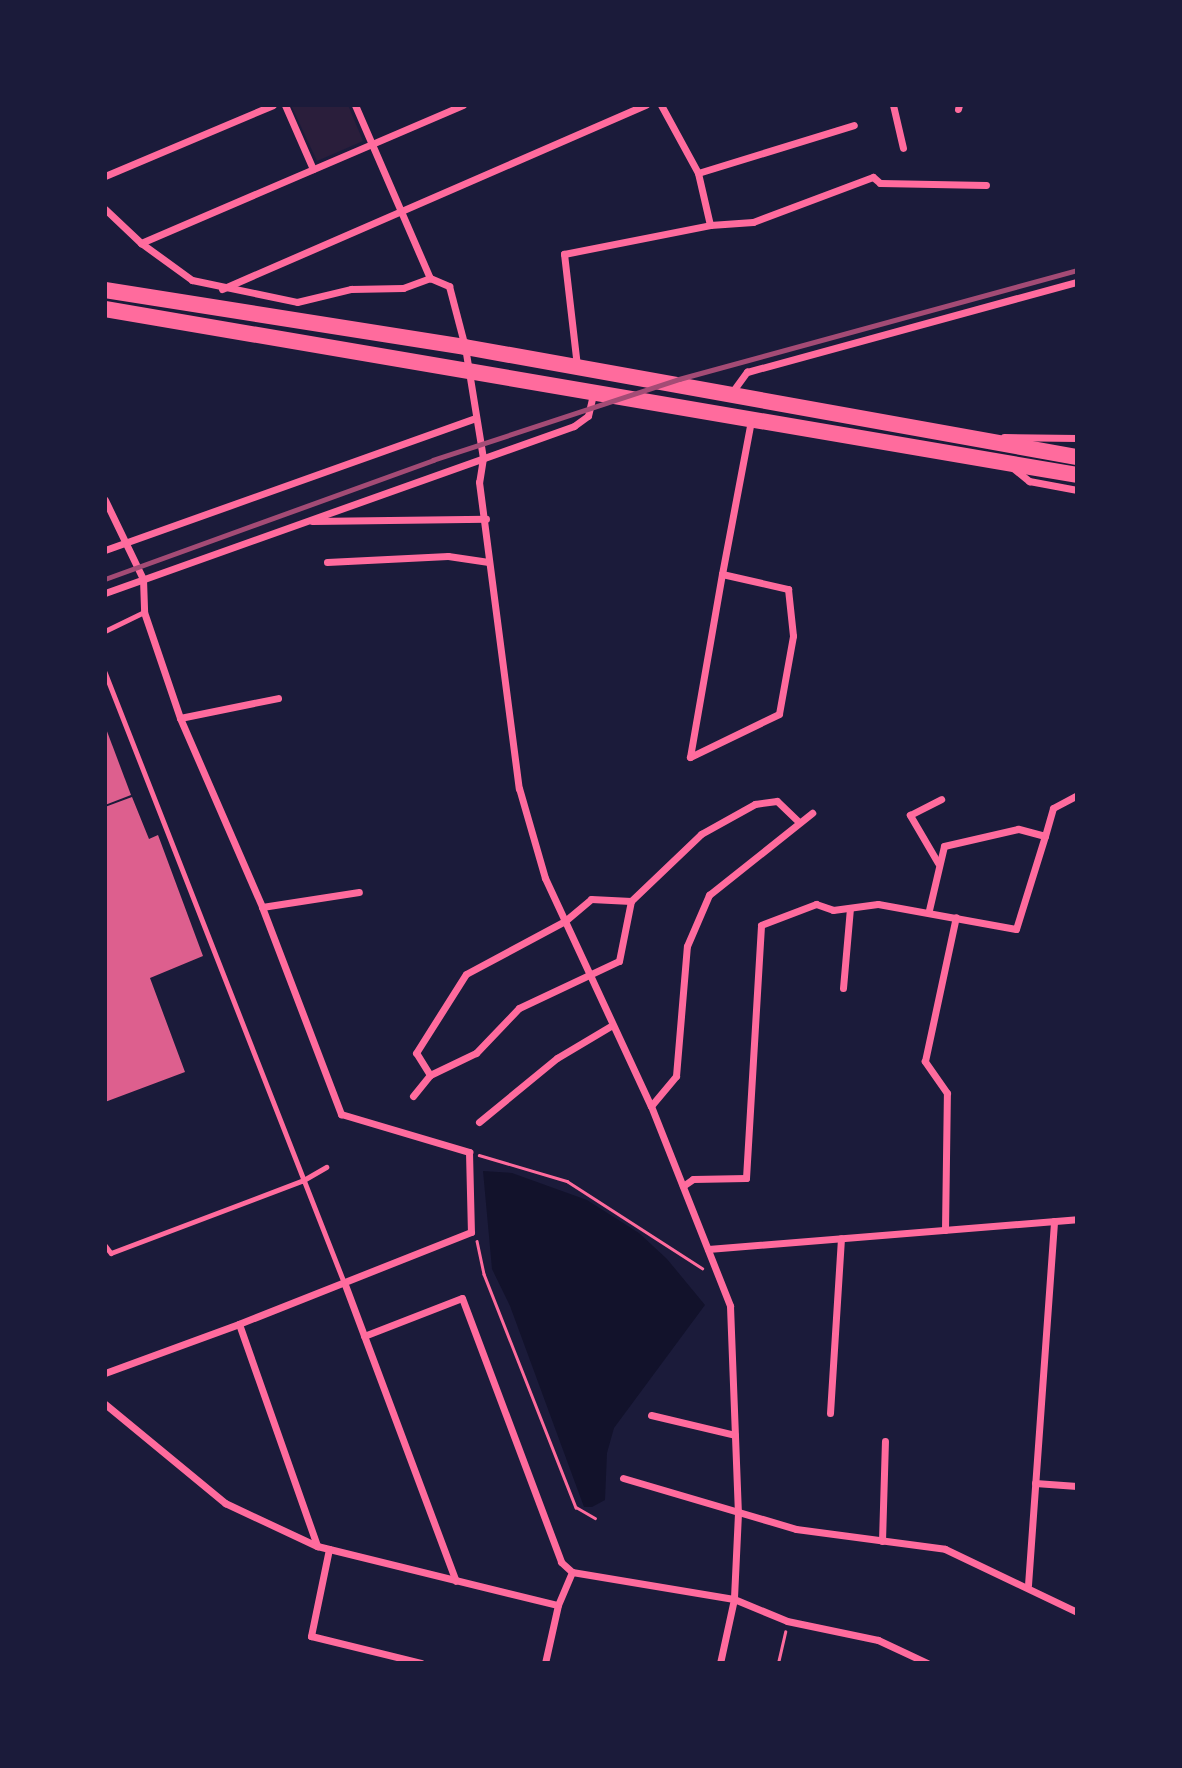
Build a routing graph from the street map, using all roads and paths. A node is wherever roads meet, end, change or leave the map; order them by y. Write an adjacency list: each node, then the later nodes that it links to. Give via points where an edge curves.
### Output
1 (273, 105): 13 (street)
2 (285, 105): 11 (street)
3 (355, 105): 9 (street)
4 (463, 105): 9 (street)
5 (646, 105): 16 (street)
6 (661, 105): 12 (street)
7 (893, 105): 10 (street)
8 (854, 125): 12 (street)
9 (372, 144): 11 (street); 16 (street)
10 (903, 148)
11 (313, 169): 18 (street)
12 (698, 173): 17 (street)
13 (105, 176)
14 (986, 185): 17 (street, via 880,183 873,177 753,222)
15 (105, 209): 18 (street)
16 (399, 209): 19 (street); 21 (street)
17 (710, 225): 25 (street, via 564,254)
18 (141, 243): 21 (street, via 192,280)
19 (430, 278): 21 (street, via 403,288 351,289 297,302); 24 (street, via 449,286)
20 (1077, 282): 28 (street, via 747,372)
21 (222, 289)
22 (105, 290): 24 (highway)
23 (105, 309): 26 (highway)
24 (465, 347): 25 (highway); 26 (street)
25 (577, 366): 28 (highway)
26 (468, 371): 27 (highway); 29 (street)
27 (593, 394): 30 (highway); 34 (street, via 588,416 574,426)
28 (730, 395): 31 (highway)
29 (475, 418): 34 (street); 41 (street)
30 (751, 419): 35 (highway); 45 (street)
31 (968, 438): 32 (street); 33 (highway)
32 (1077, 438)
33 (1077, 457)
34 (482, 458): 39 (street, via 479,482); 40 (street)
35 (1004, 462): 36 (highway); 37 (street, via 1029,481)
36 (1077, 475)
37 (1077, 491)
38 (105, 500): 41 (street)
39 (486, 519): 40 (street); 44 (street)
40 (306, 521): 46 (street)
41 (126, 541): 42 (street); 46 (street)
42 (105, 550)
43 (327, 562): 44 (street, via 448,556)
44 (489, 562): 65 (street, via 519,788 545,878)
45 (722, 574): 45 (street, via 709,652 690,757 779,714 793,636 788,589)
46 (143, 579): 47 (street); 48 (street)
47 (105, 593)
48 (144, 612): 49 (lane); 52 (street)
49 (105, 631)
50 (105, 672): 75 (lane)
51 (278, 698): 52 (street)
52 (180, 718): 61 (street)
53 (1077, 795): 57 (street, via 1054,807)
54 (941, 799): 58 (street, via 910,815)
55 (812, 813): 56 (street)
56 (799, 822): 60 (street, via 776,801 755,804 701,834); 71 (street, via 709,895 687,946 676,1076)
57 (1045, 836): 58 (street, via 1018,829 944,846); 64 (street, via 1016,929)
58 (938, 863): 63 (street)
59 (359, 892): 61 (street)
60 (631, 901): 65 (street, via 591,899); 66 (street, via 619,961)
61 (262, 907): 73 (street, via 341,1114)
62 (850, 908): 63 (street, via 878,904); 67 (street); 76 (street, via 833,910 816,904 761,925 746,1178 693,1179)
63 (929, 910): 64 (street)
64 (956, 917): 79 (street, via 925,1061 947,1093)
65 (565, 921): 66 (street); 69 (street, via 466,974 416,1053)
66 (588, 976): 68 (street); 69 (street, via 519,1008 476,1053)
67 (843, 988)
68 (611, 1026): 71 (street); 72 (street, via 557,1058)
69 (430, 1075): 70 (street)
70 (414, 1096)
71 (651, 1106): 76 (street)
72 (479, 1122)
73 (469, 1152): 80 (street); 84 (path, via 567,1181 696,1266)
74 (326, 1167): 75 (lane)
75 (302, 1181): 82 (lane, via 111,1252); 85 (lane)
76 (683, 1186): 83 (street)
77 (1077, 1219): 78 (street)
78 (1054, 1221): 79 (street); 95 (street)
79 (945, 1230): 81 (street)
80 (471, 1232): 85 (street); 98 (path, via 576,1507)
81 (841, 1238): 83 (street); 90 (street)
82 (105, 1245)
83 (708, 1248): 84 (street)
84 (716, 1271): 92 (street, via 730,1306)
85 (344, 1282): 86 (street); 87 (street)
86 (239, 1324): 88 (street); 100 (street)
87 (364, 1336): 102 (street, via 462,1298 561,1562); 103 (street)
88 (105, 1373)
89 (105, 1404): 100 (street, via 226,1503)
90 (830, 1413)
91 (651, 1415): 92 (street)
92 (735, 1435): 97 (street)
93 (885, 1441): 99 (street)
94 (623, 1478): 97 (street)
95 (1035, 1483): 96 (street); 104 (street)
96 (1077, 1486)
97 (738, 1513): 99 (street, via 796,1529); 105 (street)
98 (595, 1518)
99 (882, 1541): 104 (street, via 944,1549)
100 (317, 1546): 101 (street)
101 (329, 1549): 103 (street); 109 (street, via 311,1636)
102 (572, 1572): 105 (street); 106 (street)
103 (456, 1581): 106 (street)
104 (1028, 1586): 107 (street)
105 (734, 1599): 108 (street); 111 (street)
106 (558, 1605): 110 (street)
107 (1077, 1612)
108 (787, 1621): 112 (path); 113 (street, via 878,1640)
109 (421, 1663)
110 (545, 1663)
111 (720, 1663)
112 (778, 1663)
113 (927, 1663)

